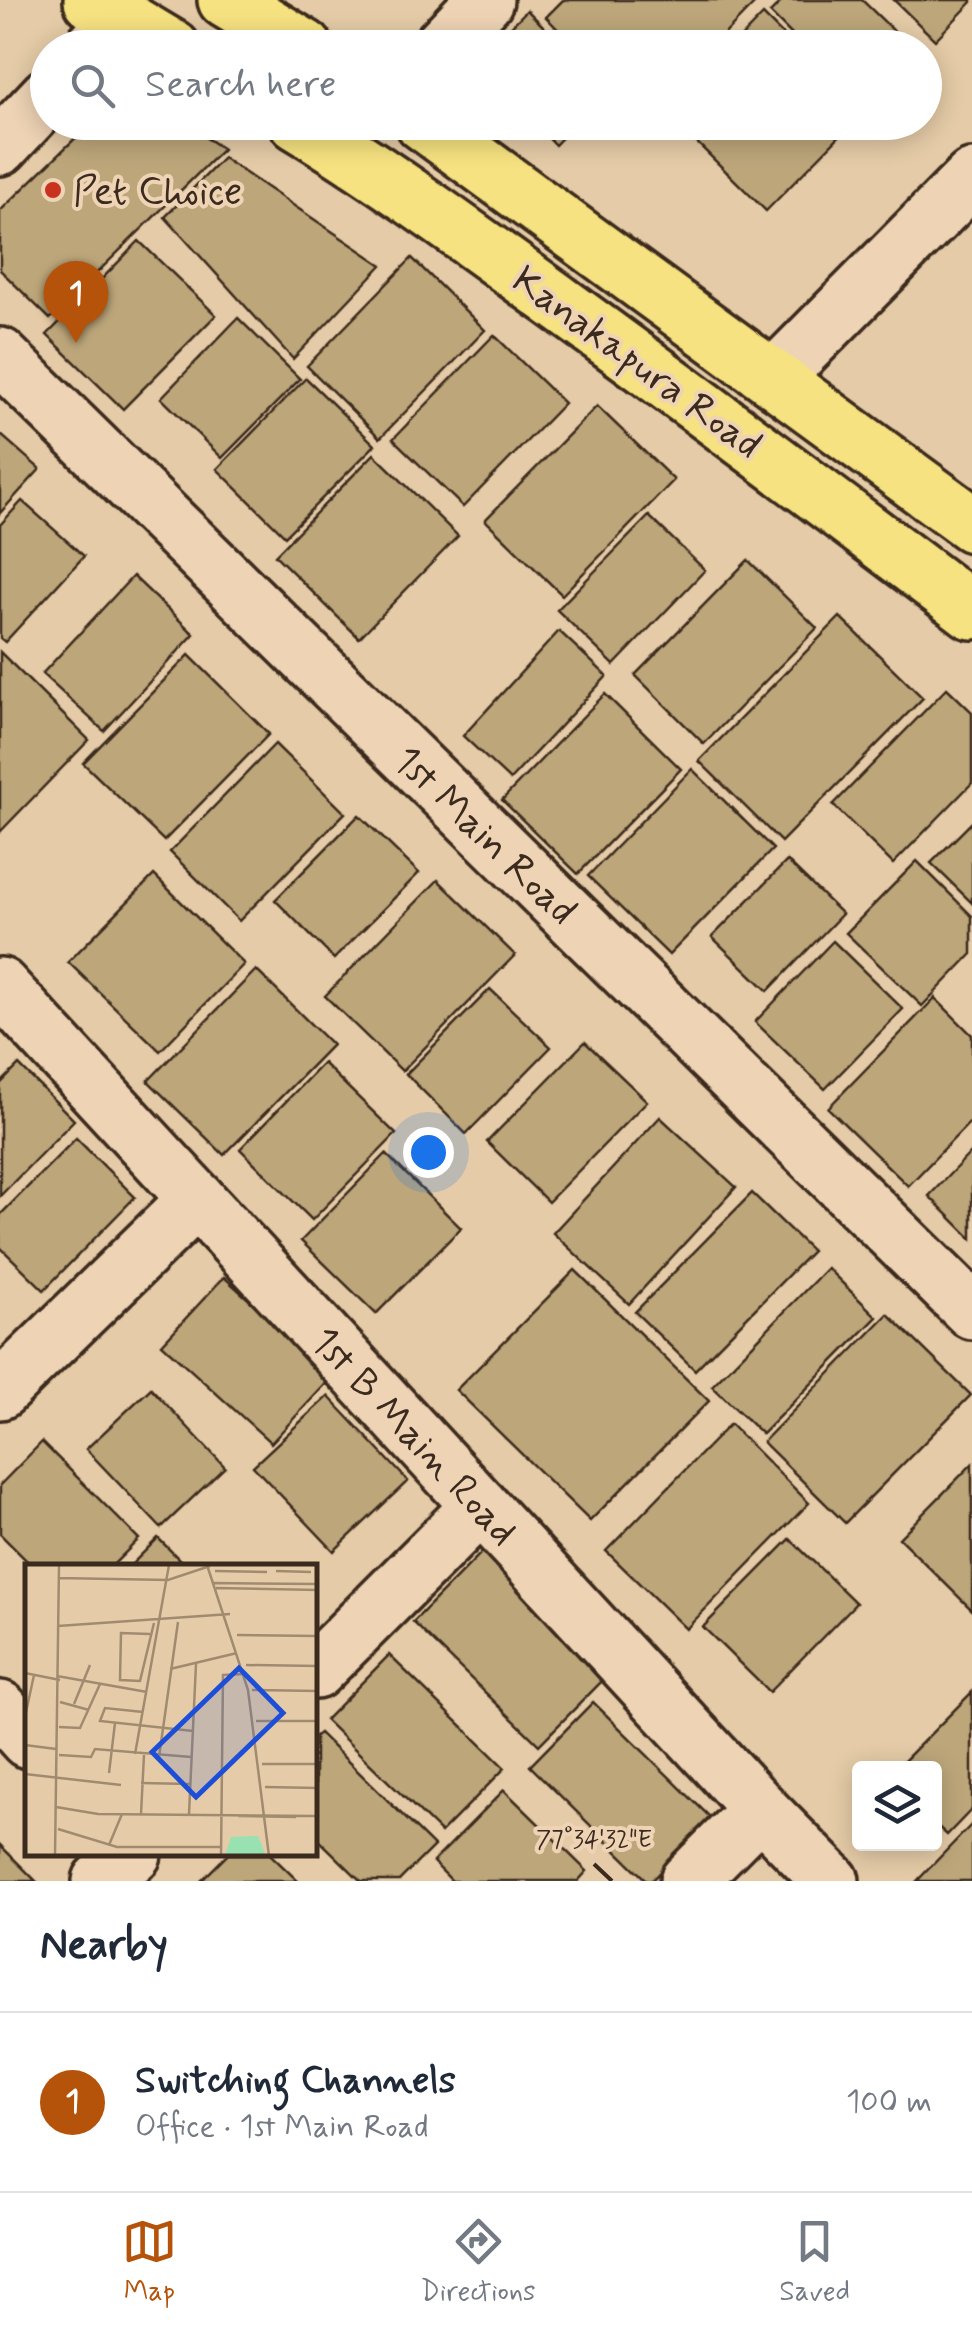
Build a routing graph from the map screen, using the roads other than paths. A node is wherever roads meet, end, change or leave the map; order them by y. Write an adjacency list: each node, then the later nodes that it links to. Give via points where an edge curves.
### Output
1 (226, 0): 3 (main road)
2 (485, 0): 4 (street)
3 (276, 30)
4 (456, 30)
5 (30, 115): 8 (street)
6 (326, 140): 13 (main road, Kanakapura Road, via 730,427)
7 (448, 140): 11 (main road, Kanakapura Road)
8 (0, 147)
9 (972, 178): 11 (street)
10 (0, 356): 16 (street, 1st Main Road)
11 (774, 378): 12 (main road, Kanakapura Road)
12 (972, 524)
13 (972, 611)
14 (0, 986): 15 (street, 1st B Main Road)
15 (197, 1199): 17 (street); 18 (street, 1st B Main Road)
16 (972, 1311)
17 (0, 1391)
18 (480, 1506): 19 (street); 22 (street, 1st B Main Road)
19 (318, 1668)
20 (0, 1709): 21 (street)
21 (25, 1737)
22 (760, 1809): 23 (street); 24 (street, 1st B Main Road)
23 (688, 1881)
24 (831, 1881)

